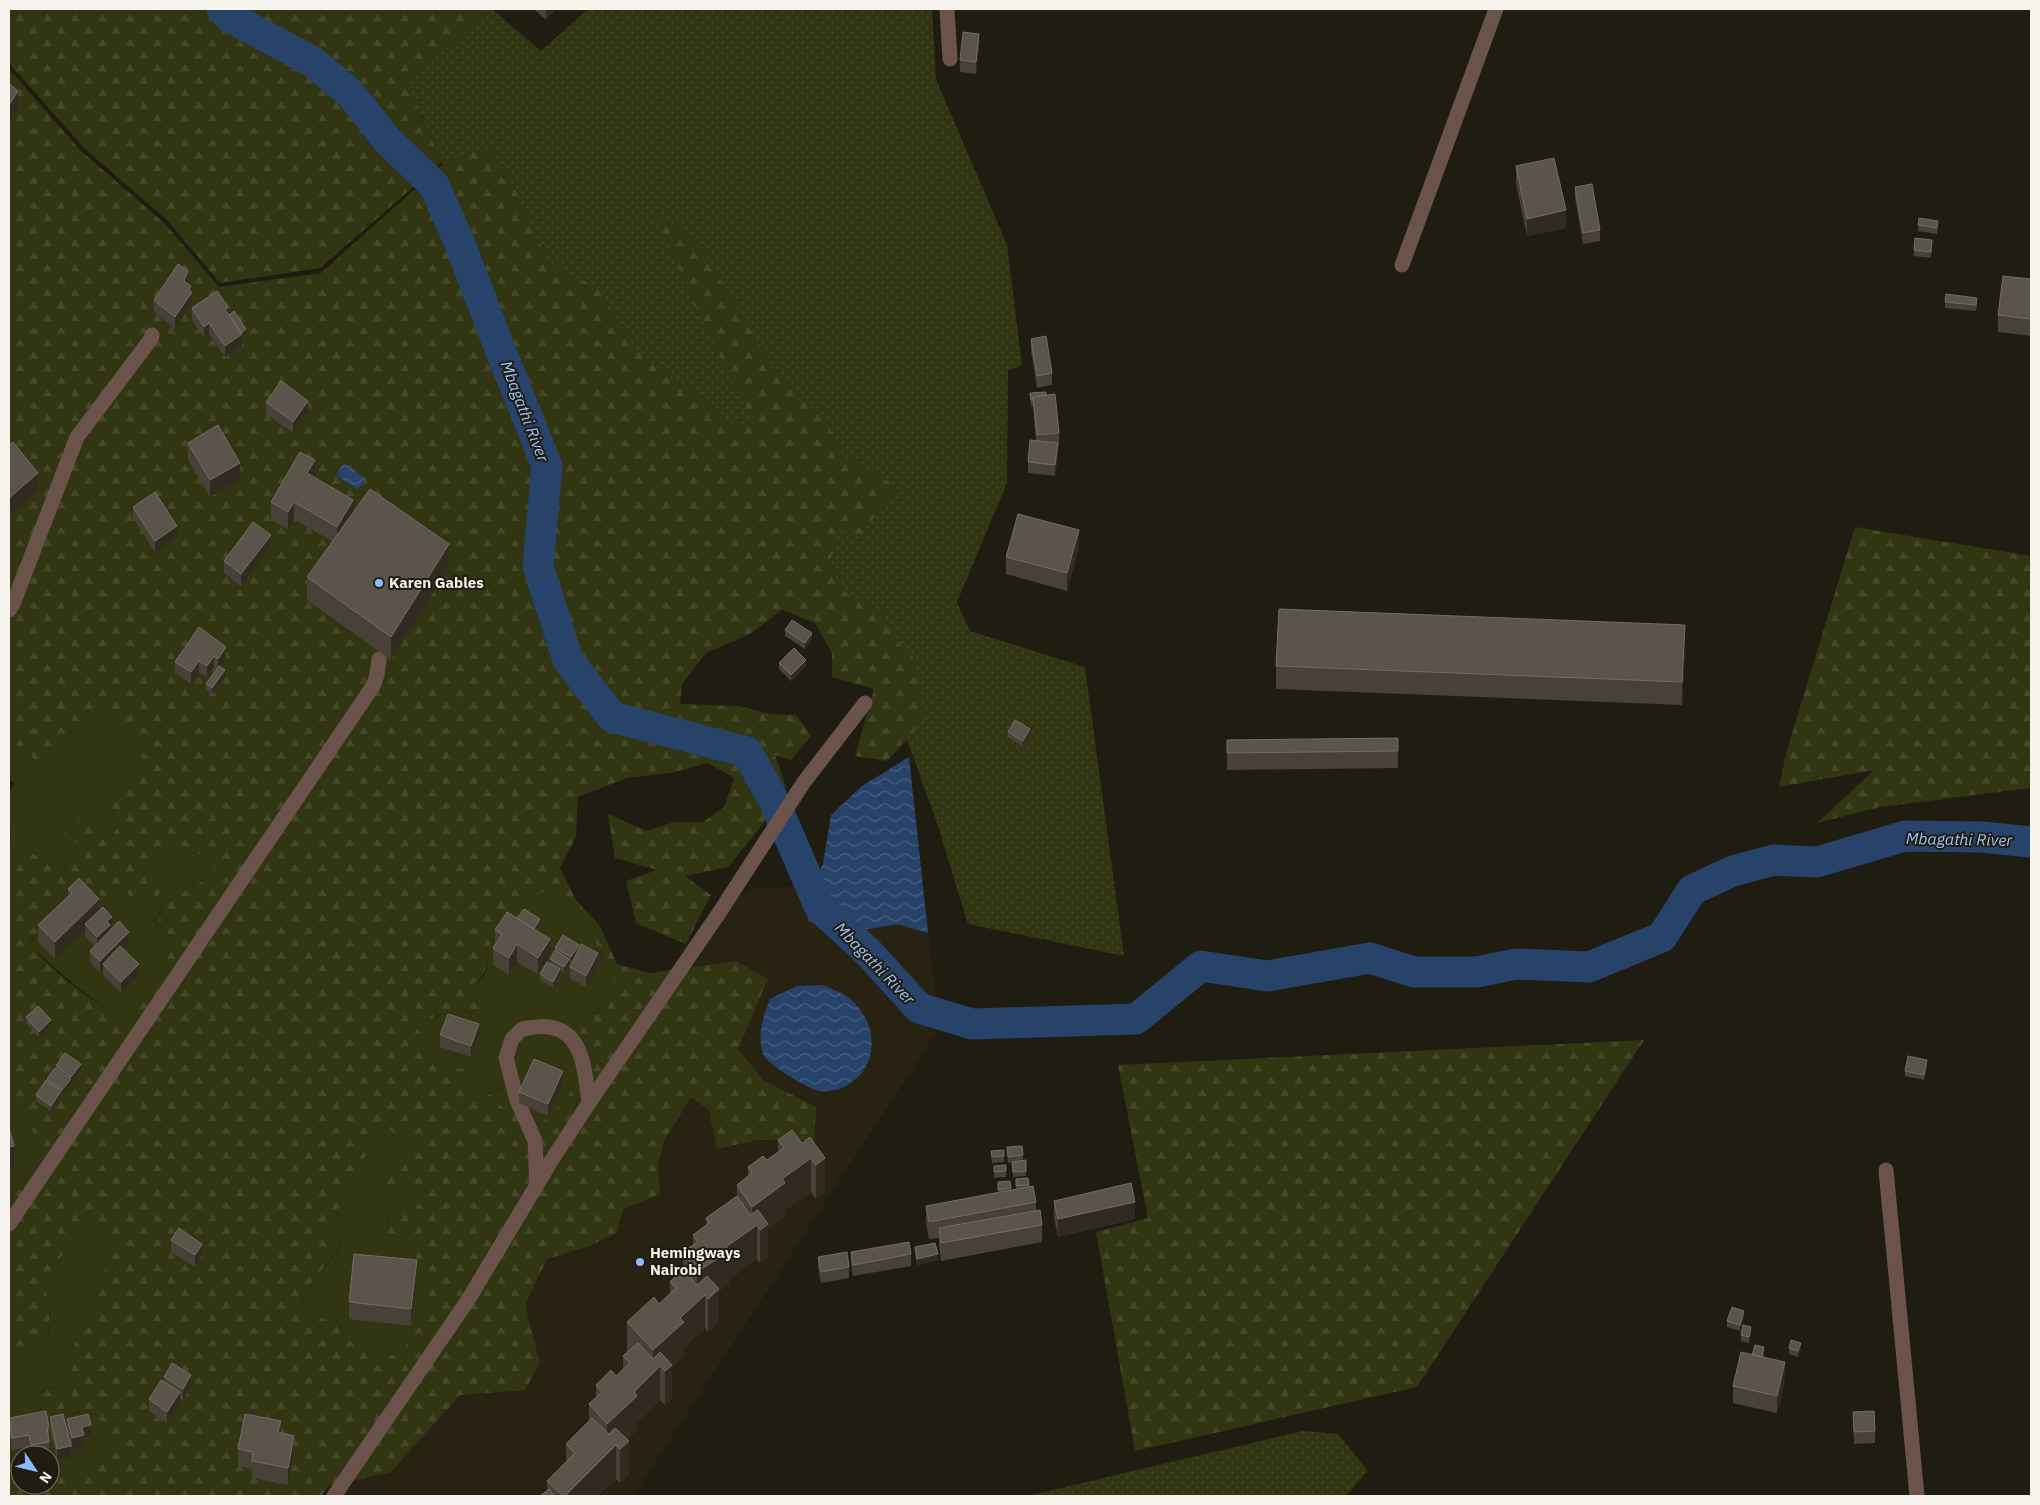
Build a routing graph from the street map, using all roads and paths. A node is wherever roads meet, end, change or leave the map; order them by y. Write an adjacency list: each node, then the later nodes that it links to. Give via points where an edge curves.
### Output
1 (947, 9): 3 (street)
2 (1496, 9): 4 (street)
3 (950, 59)
4 (1402, 265)
5 (152, 335): 6 (street, via 77,437)
6 (9, 610)
7 (378, 659): 12 (street, via 377,675 369,692)
8 (865, 702): 9 (street, via 804,782)
9 (589, 1104): 11 (street); 11 (street, via 583,1057 571,1037 550,1026 522,1029 512,1039 506,1058 518,1100 535,1141)
10 (1886, 1170): 14 (street)
11 (537, 1185): 13 (street, via 468,1300)
12 (9, 1224)
13 (334, 1496)
14 (1917, 1496)

